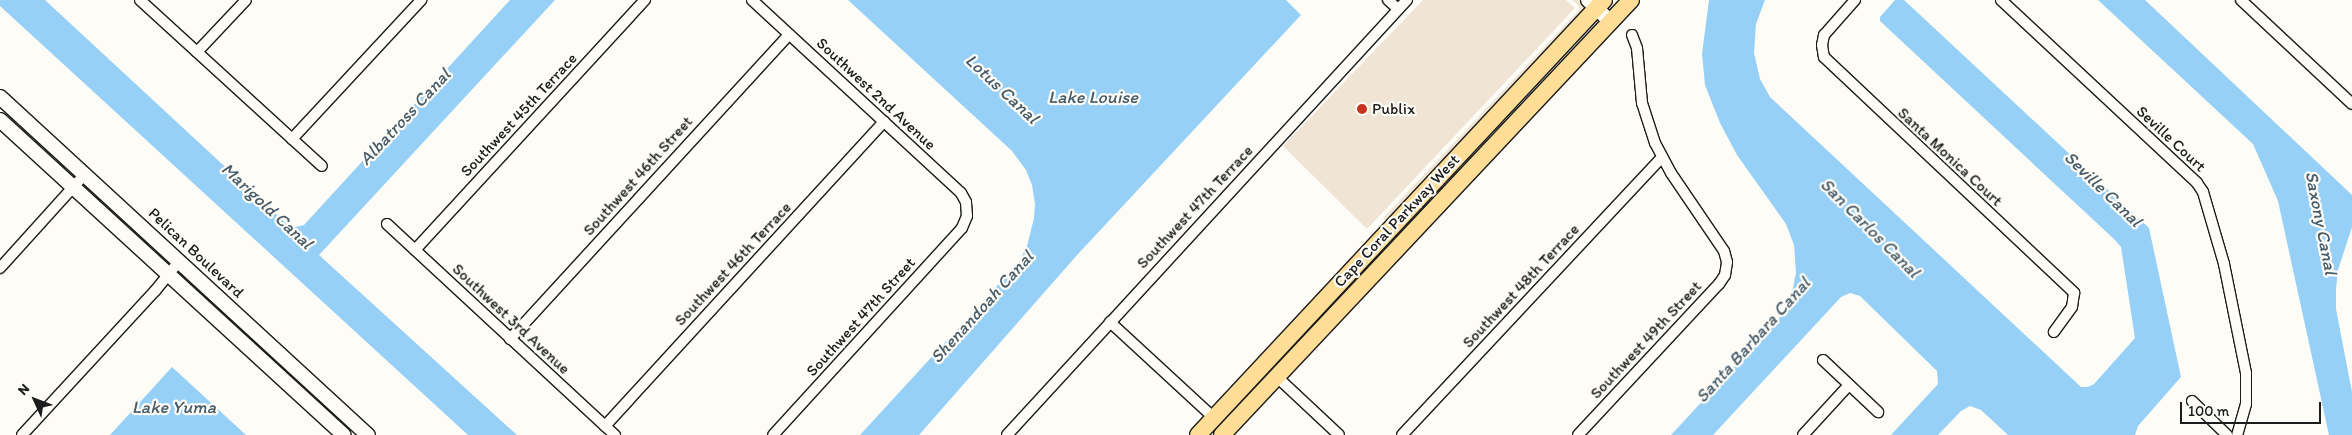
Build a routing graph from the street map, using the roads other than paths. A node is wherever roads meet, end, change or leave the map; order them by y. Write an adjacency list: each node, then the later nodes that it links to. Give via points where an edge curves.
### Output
1 (140, 0): 17 (street)
2 (246, 0): 17 (street)
3 (421, 0): 22 (street)
4 (645, 0): 30 (street, Southwest 45th Terrace)
5 (752, 0): 15 (street, Southwest 2nd Avenue)
6 (1388, 0): 13 (street)
7 (1407, 0): 13 (street, Southwest 47th Terrace)
8 (1855, 0): 37 (street, Santa Monica Court, via 1824,35 1824,57 2074,294 2072,306)
9 (2001, 0): 60 (street, Seville Court, via 2203,192 2224,264 2246,373 2246,404)
10 (2241, 0): 19 (street)
11 (1596, 3): 14 (street); 23 (main road, Cape Coral Parkway West)
12 (1621, 3): 14 (main road, Cape Coral Parkway West)
13 (1398, 10): 36 (street, Southwest 47th Terrace)
14 (1610, 21): 31 (main road, Cape Coral Parkway West)
15 (789, 34): 21 (street, Southwest 2nd Avenue); 38 (street, Southwest 46th Street)
16 (1632, 35): 24 (street, via 1637,48 1642,103)
17 (197, 52): 22 (street)
18 (0, 96): 26 (street, Pelican Boulevard)
19 (2352, 104)
20 (0, 120): 27 (street)
21 (884, 122): 28 (street, Southwest 2nd Avenue, via 960,193 966,202); 45 (street, Southwest 46th Terrace)
22 (292, 139): 25 (street)
23 (1460, 153): 31 (main road, via 1462,161 1457,172 1403,230); 35 (main road, Cape Coral Parkway West)
24 (1662, 157): 56 (street, Southwest 48th Terrace); 57 (street, Southwest 49th Street, via 1724,252 1727,262 1725,275)
25 (322, 166)
26 (85, 174): 27 (street); 32 (street, Pelican Boulevard)
27 (73, 187): 33 (street); 34 (street)
28 (967, 216): 50 (street, Southwest 47th Street, via 962,228)
29 (387, 224): 30 (street, Southwest 3rd Avenue)
30 (415, 250): 38 (street, Southwest 3rd Avenue)
31 (1394, 250): 40 (main road, Cape Coral Parkway West)
32 (179, 261): 34 (street); 48 (street, Pelican Boulevard)
33 (0, 268)
34 (169, 275): 46 (street); 47 (street)
35 (1342, 281): 40 (main road, via 1338,295 1280,360); 44 (main road, Cape Coral Parkway West)
36 (1110, 322): 44 (street); 51 (street, Southwest 47th Terrace)
37 (2054, 332)
38 (510, 339): 45 (street, Southwest 3rd Avenue)
39 (1823, 360): 41 (street)
40 (1276, 376): 54 (main road, Cape Coral Parkway West); 55 (street)
41 (1849, 385): 43 (street); 58 (street)
42 (2192, 401): 59 (street)
43 (1878, 412)
44 (1214, 418): 52 (main road, Cape Coral Parkway West); 53 (main road)
45 (605, 426): 49 (street, Southwest 3rd Avenue)
46 (22, 435)
47 (344, 435)
48 (368, 435)
49 (615, 435)
50 (773, 435)
51 (1007, 435)
52 (1198, 435)
53 (1210, 435)
54 (1222, 435)
55 (1339, 435)
56 (1402, 435)
57 (1578, 435)
58 (1803, 435)
59 (2227, 435)
60 (2237, 435)

